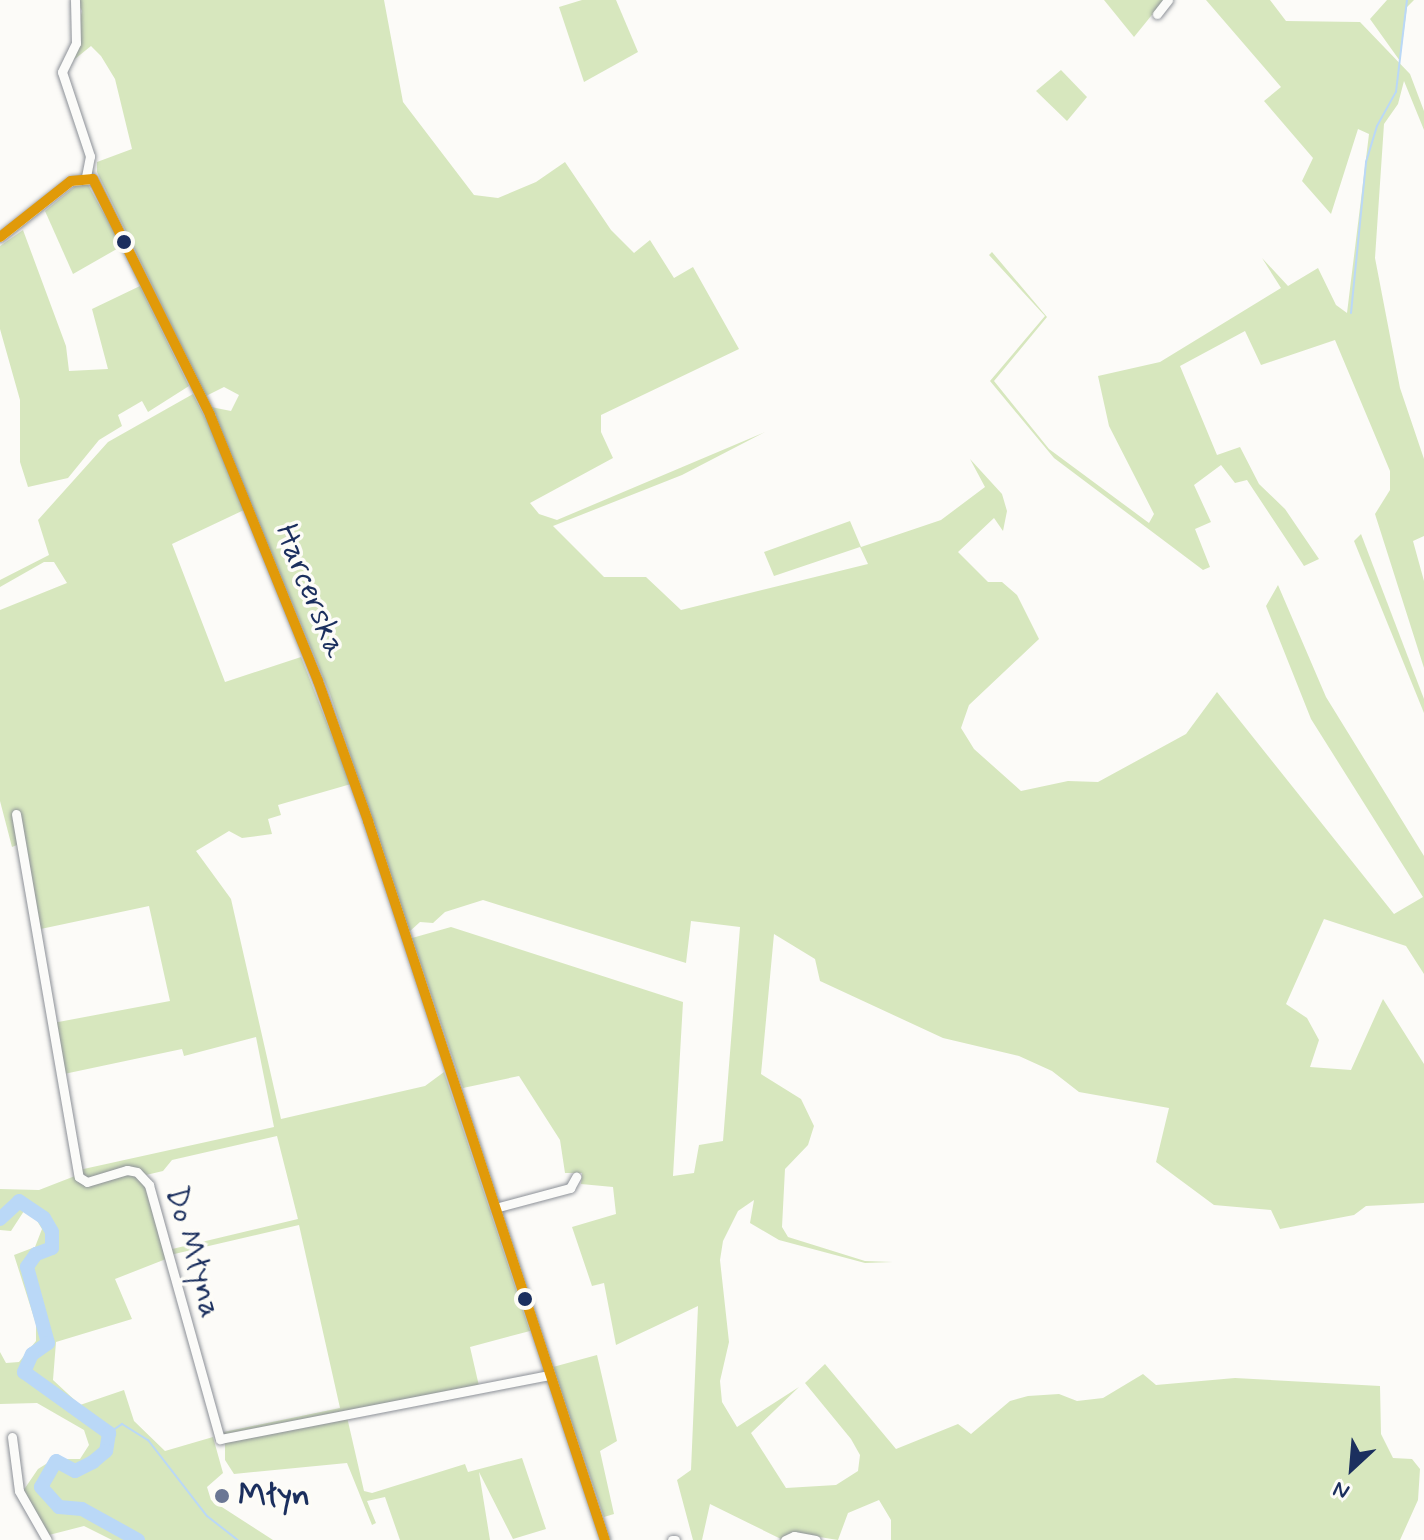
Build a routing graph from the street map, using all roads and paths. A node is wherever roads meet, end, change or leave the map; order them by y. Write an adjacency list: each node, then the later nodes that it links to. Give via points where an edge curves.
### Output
1 (75, 0): 4 (street, via 76,43 62,72 90,156)
2 (1168, 0): 3 (street)
3 (1157, 14)
4 (86, 177): 5 (street, via 71,181); 8 (street, Harcerska, via 99,187 199,395 318,681)
5 (0, 237)
6 (16, 814): 9 (street, Do Młyna, via 79,1177 87,1182 127,1170 149,1185 220,1439)
7 (576, 1177): 8 (street, via 570,1188)
8 (495, 1208): 9 (street, Harcerska)
9 (550, 1375): 12 (street, Harcerska)
10 (12, 1437): 11 (street, via 19,1491)
11 (47, 1540)
12 (605, 1540)
13 (785, 1540): 14 (street)
14 (816, 1540)

